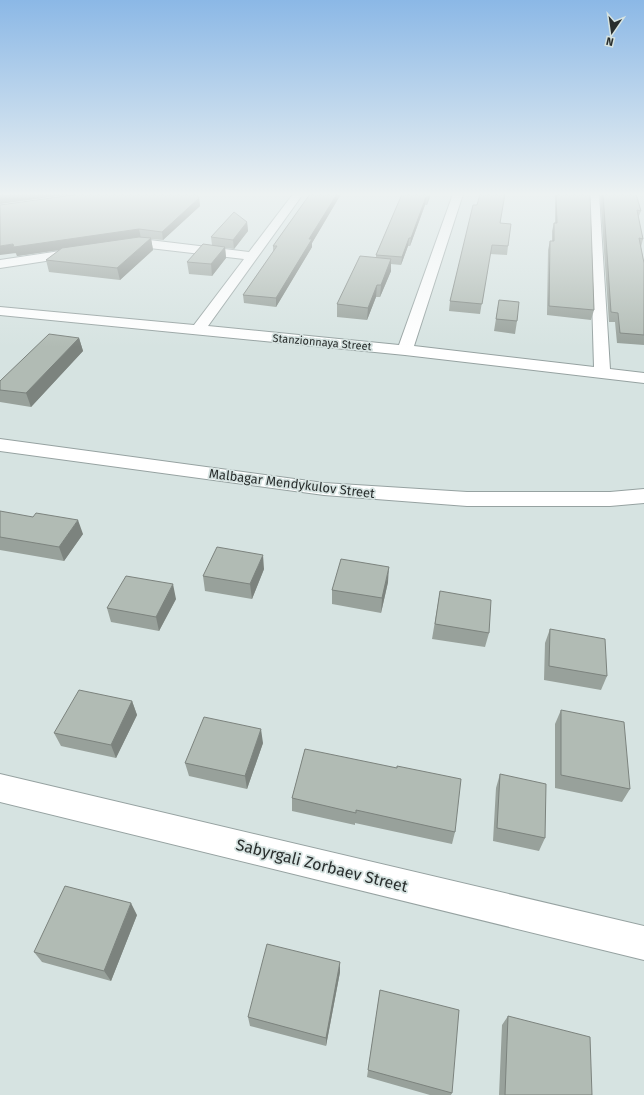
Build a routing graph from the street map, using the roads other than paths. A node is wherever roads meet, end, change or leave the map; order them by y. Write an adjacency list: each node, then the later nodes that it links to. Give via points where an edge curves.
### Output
1 (131, 245): 6 (street)
2 (150, 245): 8 (street)
3 (260, 245): 8 (street)
4 (441, 245): 12 (street)
5 (596, 245): 13 (street)
6 (109, 248)
7 (94, 250): 9 (street)
8 (252, 256): 11 (street)
9 (0, 264)
10 (0, 311): 11 (street, Stanzionnaya Street)
11 (197, 331): 12 (street, Stanzionnaya Street)
12 (405, 350): 13 (street, Stanzionnaya Street)
13 (602, 373): 14 (street, Stanzionnaya Street)
14 (644, 378)
15 (0, 445): 17 (street, Malbagar Mendykulov Street, via 324,489 467,499)
16 (644, 496): 17 (street, Malbagar Mendykulov Street)
17 (610, 499): 18 (street, Malbagar Mendykulov Street)
18 (644, 502)
19 (0, 788): 20 (street, Sabyrgali Zorbaev Street)
20 (644, 943)

